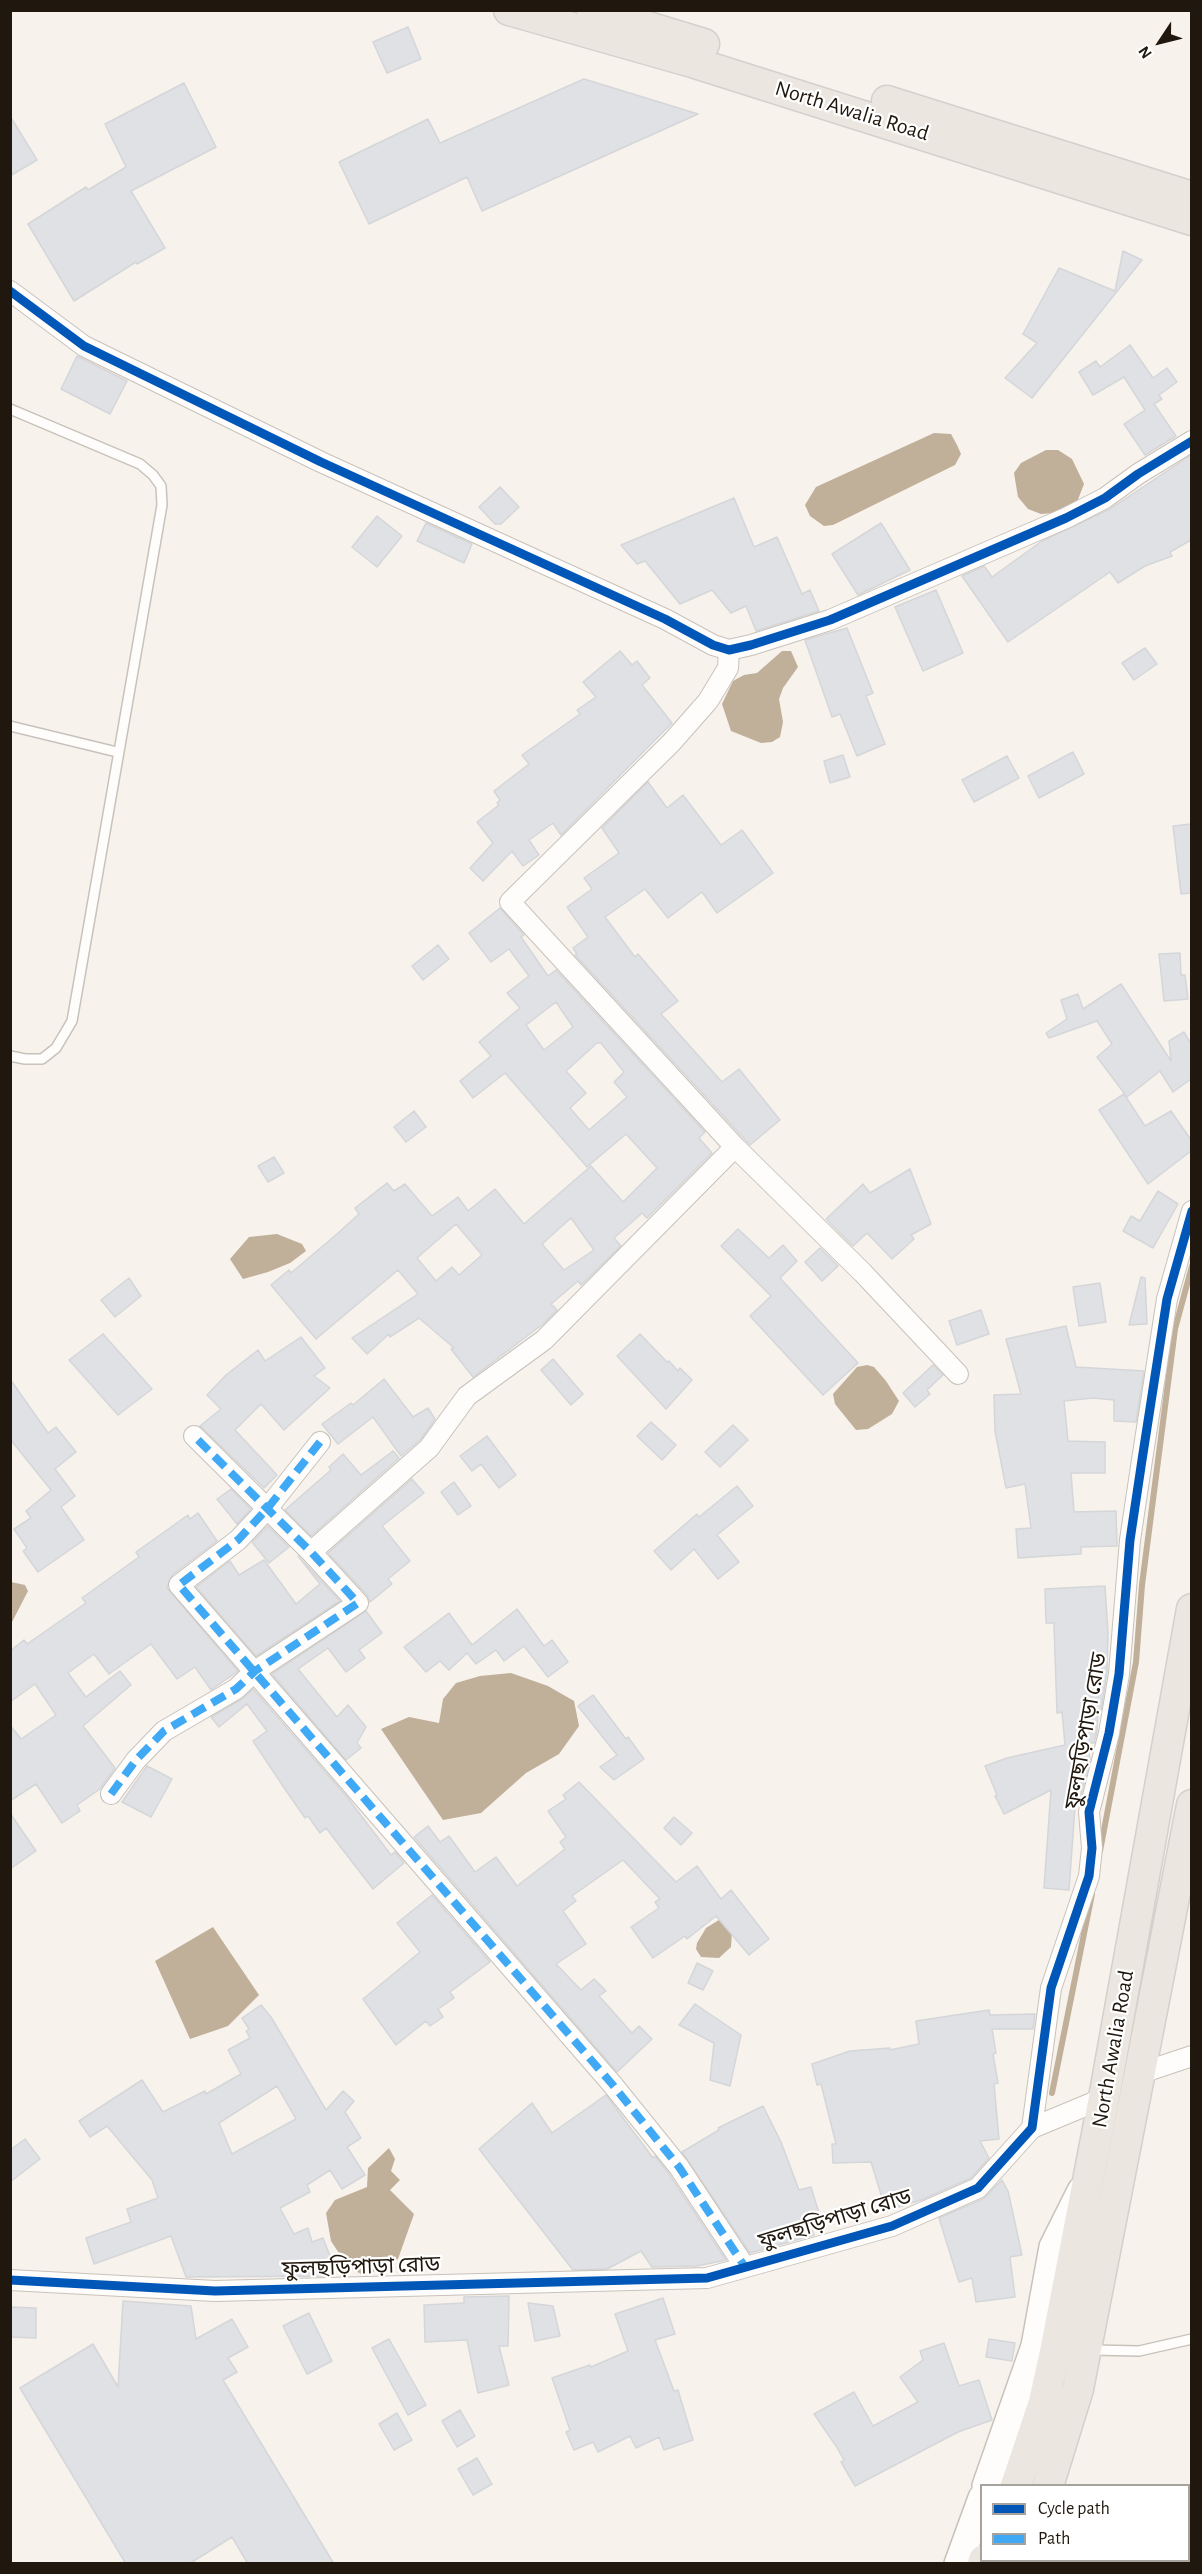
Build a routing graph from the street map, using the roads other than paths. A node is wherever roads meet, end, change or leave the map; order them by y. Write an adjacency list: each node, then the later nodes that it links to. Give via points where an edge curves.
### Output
1 (509, 10): 4 (main road, North Awalia Road, via 692,62)
2 (592, 10): 3 (main road, North Awalia Road)
3 (1191, 197)
4 (1191, 220)
5 (10, 291): 8 (street, via 84,346 321,462)
6 (10, 409): 10 (lane, via 140,464 161,486 160,532)
7 (1191, 441): 8 (street, via 1105,498 1066,518 830,620)
8 (729, 650): 12 (street, via 728,668 720,683 679,735 510,902)
9 (10, 726): 10 (lane)
10 (117, 752): 11 (lane, via 72,1021 56,1048 42,1059)
11 (10, 1056)
12 (735, 1147): 14 (street, via 863,1273); 18 (street, via 544,1340 467,1396 429,1448)
13 (1191, 1211): 26 (street, ফুলছড়িপাড়া রোড, via 1167,1299 1143,1449 1129,1551 1119,1674 1089,1812 1089,1876 1051,1988)
14 (958, 1374)
15 (195, 1436): 17 (street)
16 (320, 1442): 17 (street)
17 (267, 1509): 18 (street); 20 (street, via 238,1540 179,1585)
18 (311, 1552): 20 (street, via 358,1602)
19 (1191, 1609): 25 (main road, North Awalia Road)
20 (255, 1671): 21 (street, via 236,1689 164,1731); 28 (street, via 627,2103 679,2167)
21 (111, 1794)
22 (1191, 1805): 24 (main road, North Awalia Road)
23 (1191, 2056): 24 (street)
24 (1141, 2073): 31 (main road, North Awalia Road)
25 (1104, 2098): 26 (street); 27 (main road, North Awalia Road)
26 (1032, 2128): 28 (street, ফুলছড়িপাড়া রোড, via 978,2188 892,2226)
27 (1090, 2171): 32 (main road, via 1053,2247 1035,2346); 33 (main road, North Awalia Road, via 1044,2402)
28 (745, 2267): 29 (street, ফুলছড়িপাড়া রোড, via 707,2278 215,2291)
29 (10, 2280)
30 (1191, 2339): 31 (lane, via 1139,2350)
31 (1086, 2349): 34 (main road, North Awalia Road)
32 (987, 2484)
33 (1017, 2484)
34 (1049, 2484)
35 (980, 2501): 36 (main road)
36 (958, 2564)

